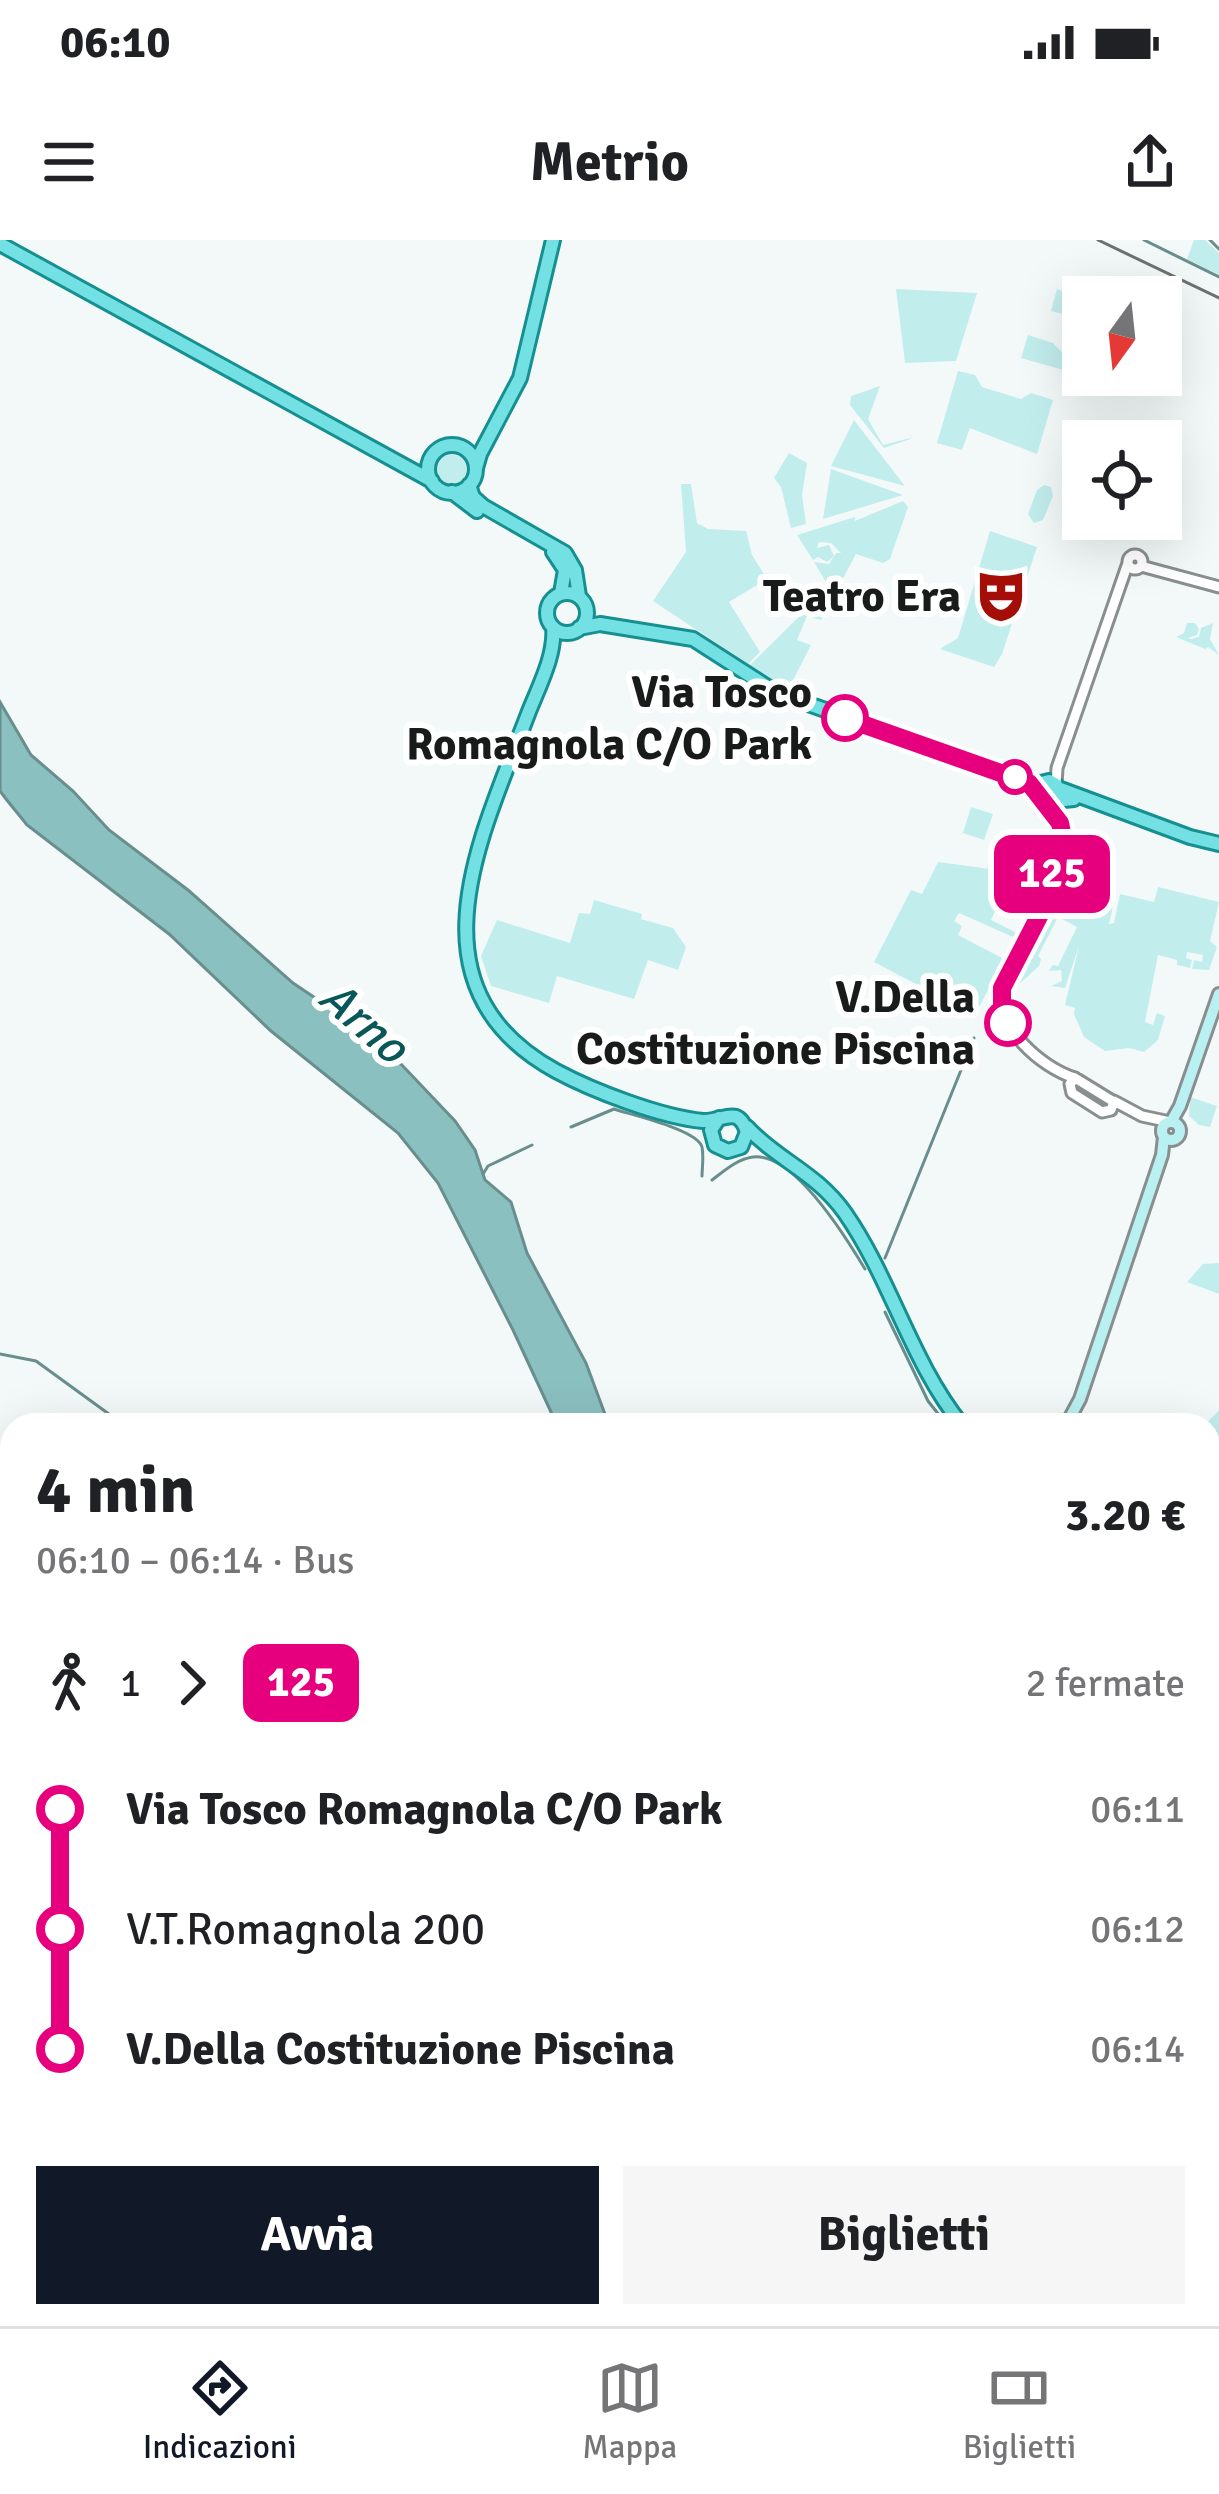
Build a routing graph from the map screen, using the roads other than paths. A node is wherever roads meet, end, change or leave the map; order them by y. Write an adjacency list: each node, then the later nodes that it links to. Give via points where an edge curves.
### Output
1 (553, 240): 3 (main road, via 521,373)
2 (0, 244): 6 (main road)
3 (490, 436): 4 (main road); 7 (main road)
4 (461, 447): 5 (main road); 7 (main road)
5 (433, 456): 6 (main road, via 418,467); 8 (main road)
6 (399, 464): 8 (main road)
7 (476, 468): 9 (main road)
8 (432, 481): 10 (main road)
9 (470, 485): 10 (main road); 13 (main road, via 483,506 567,555)
10 (452, 492): 12 (main road, via 558,556 566,577)
11 (1219, 587): 18 (street, via 1136,565 1120,585)
12 (561, 593): 13 (main road); 14 (main road, via 547,608)
13 (582, 601): 15 (main road, via 586,618); 16 (main road, via 599,616)
14 (553, 627): 15 (main road); 17 (main road)
15 (574, 630): 16 (main road, via 593,623); 17 (main road)
16 (648, 631): 18 (main road, via 698,641 782,696)
17 (546, 667): 23 (main road, via 470,875 464,920 471,965 500,1024 536,1058)
18 (1050, 791): 19 (main road); 21 (street, via 1065,834 1058,873 1001,1000 1016,1036)
19 (1219, 842)
20 (1219, 994): 26 (main road)
21 (1072, 1083): 22 (street); 22 (street, via 1087,1103)
22 (1111, 1106): 26 (street)
23 (669, 1112): 24 (main road); 27 (main road)
24 (719, 1118): 25 (main road, via 735,1116); 27 (main road)
25 (747, 1127): 28 (main road); 29 (main road)
26 (1169, 1130): 31 (main road)
27 (712, 1140): 28 (main road, via 726,1150)
28 (743, 1145): 29 (main road)
29 (780, 1153): 30 (main road, via 848,1217)
30 (954, 1413)
31 (1072, 1413)

